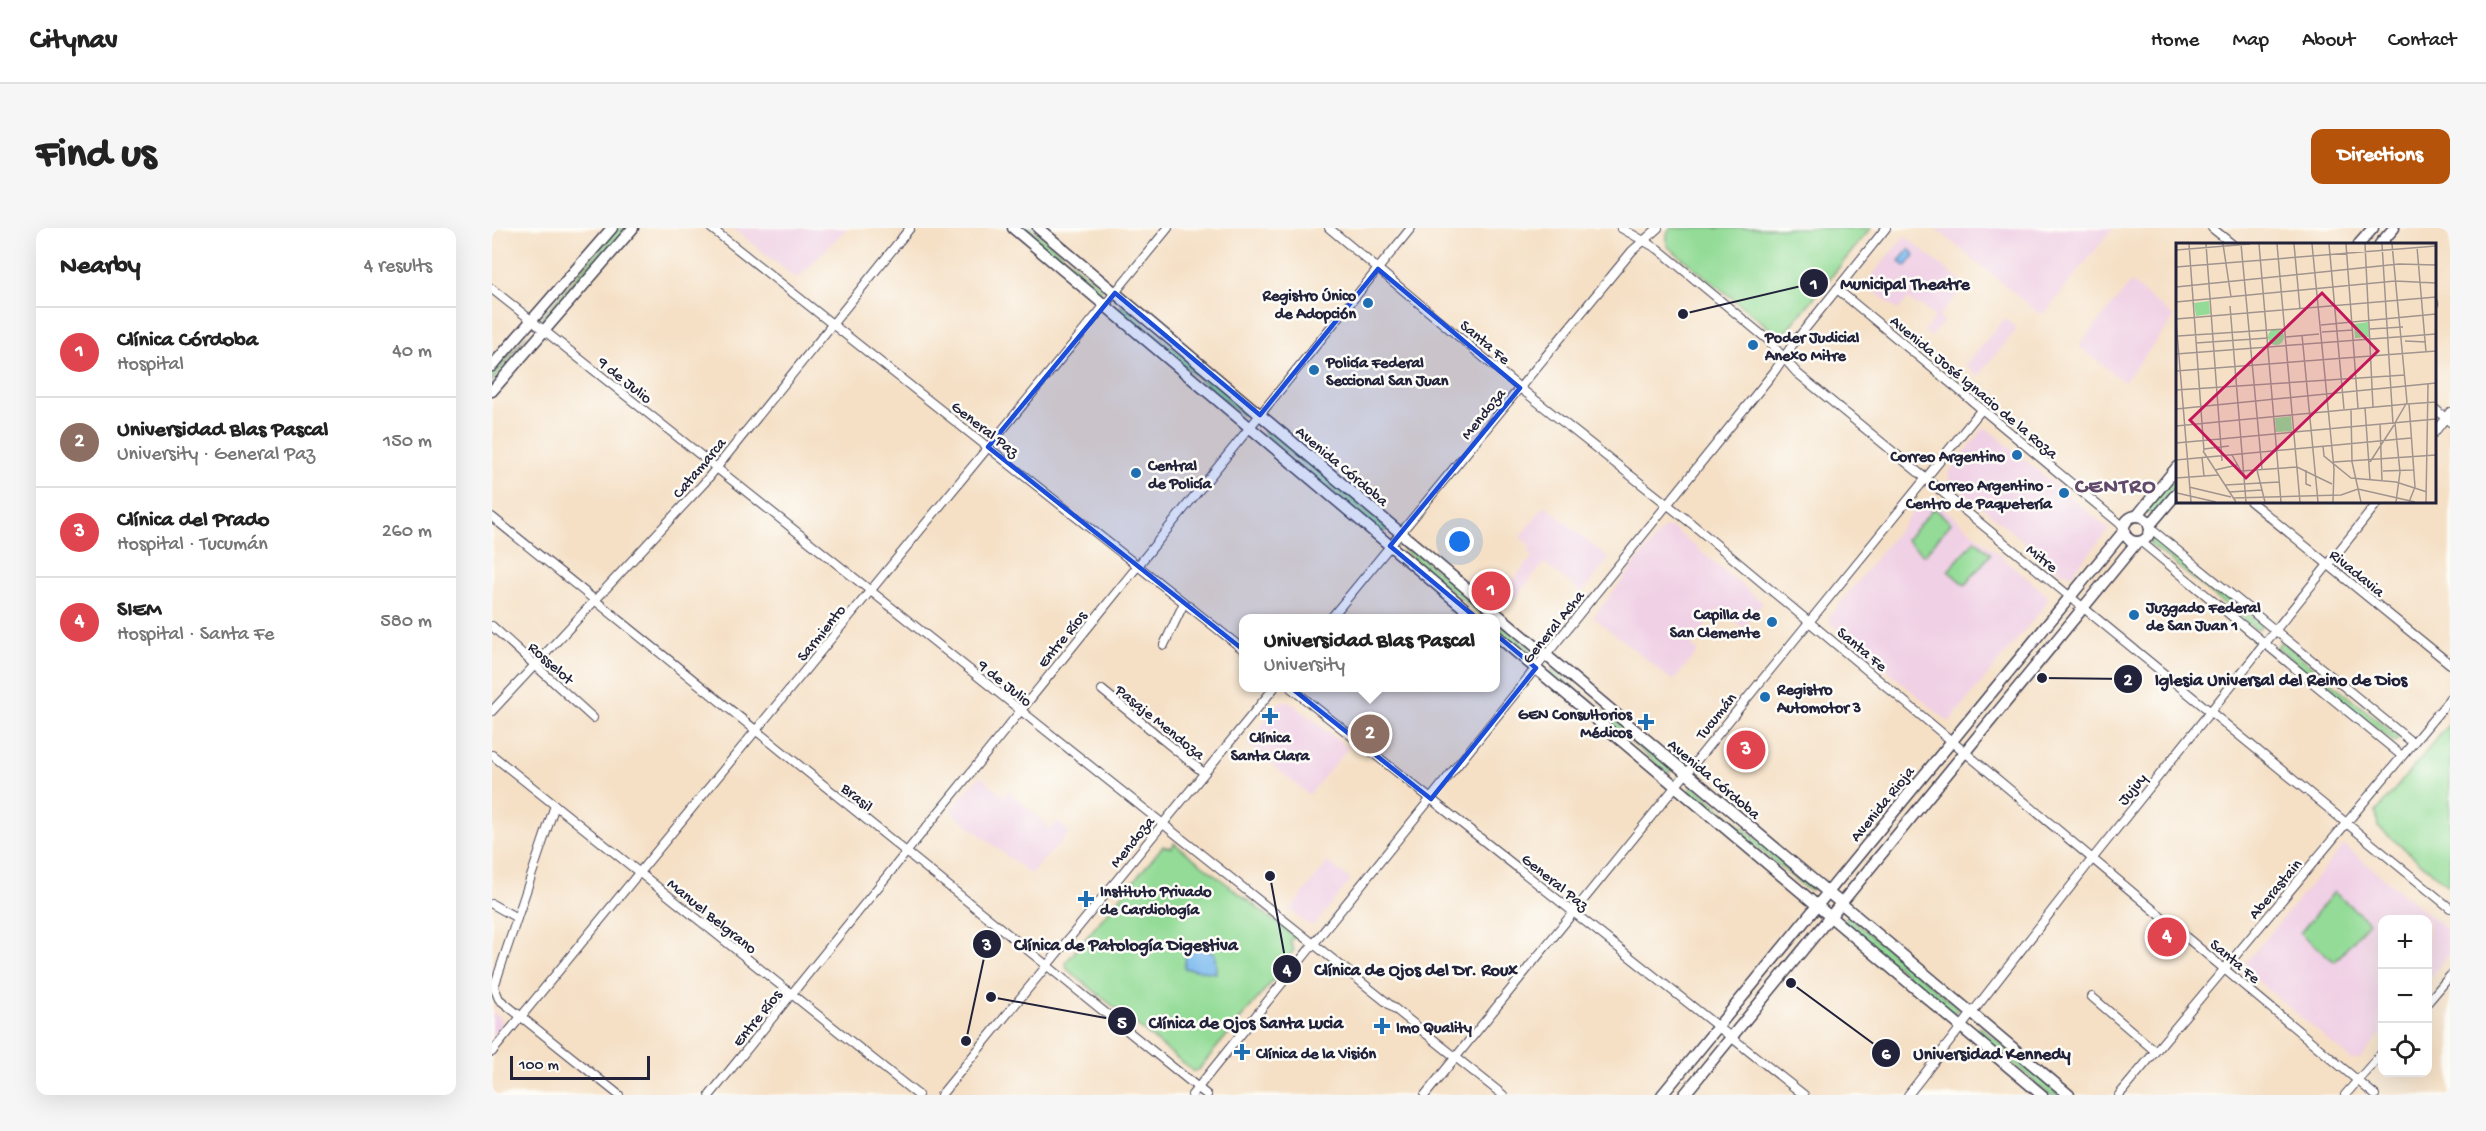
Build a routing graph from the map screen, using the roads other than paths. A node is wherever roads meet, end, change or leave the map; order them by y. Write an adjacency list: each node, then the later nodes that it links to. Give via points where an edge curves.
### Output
1 (612, 228): 25 (main road)
2 (633, 228): 27 (main road)
3 (711, 228): 26 (street, General Paz)
4 (910, 228): 26 (street, Catamarca)
5 (1013, 228): 24 (main road, Avenida Córdoba)
6 (1038, 228): 23 (main road, Avenida Córdoba)
7 (1168, 228): 23 (street, Sarmiento)
8 (1329, 228): 20 (street, Santa Fe)
9 (1411, 228): 20 (street, Entre Ríos)
10 (1621, 228): 16 (street, Mitre)
11 (1658, 228): 16 (street, Mendoza)
12 (1886, 228): 22 (street, General Acha)
13 (2212, 228): 17 (street)
14 (2373, 228): 18 (main road)
15 (2394, 228): 19 (main road)
16 (1643, 242): 28 (street, Mitre, via 1658,249 1768,340); 30 (street, Mendoza)
17 (2231, 243)
18 (2360, 243)
19 (2381, 243)
20 (1378, 269): 30 (street, Santa Fe); 34 (street, Entre Ríos)
21 (492, 289): 25 (street, 9 de Julio)
22 (1837, 289): 28 (street, General Acha); 32 (street, Avenida José Ignacio de la Roza)
23 (1115, 293): 24 (street, Sarmiento); 34 (main road, Avenida Córdoba)
24 (1105, 305): 36 (main road, Avenida Córdoba); 38 (street, Sarmiento)
25 (532, 321): 27 (street, 9 de Julio); 29 (main road)
26 (832, 324): 38 (street, General Paz); 39 (street, Catamarca)
27 (544, 331): 31 (main road); 39 (street, 9 de Julio)
28 (1784, 358): 41 (street, Mitre, via 1797,373); 45 (street, General Acha)
29 (492, 366)
30 (1520, 388): 45 (street, Santa Fe); 50 (street, Mendoza)
31 (492, 391)
32 (1982, 409): 41 (street, Tucumán); 49 (street, Avenida José Ignacio de la Roza)
33 (2435, 409): 35 (street)
34 (1260, 415): 36 (street, Entre Ríos); 50 (main road, Avenida Córdoba)
35 (2448, 417): 37 (street)
36 (1249, 427): 52 (main road, Avenida Córdoba); 54 (street, Entre Ríos)
37 (2435, 431)
38 (988, 447): 54 (street, General Paz); 55 (street, Sarmiento)
39 (716, 468): 55 (street, 9 de Julio); 57 (street, Catamarca)
40 (2176, 468): 46 (main road)
41 (1926, 478): 56 (street, Mitre); 64 (street, Tucumán)
42 (2176, 494): 48 (main road)
43 (2251, 502): 53 (street, Rivadavia)
44 (2378, 502): 53 (street, Jujuy)
45 (1668, 504): 64 (street, Santa Fe); 71 (street, General Acha)
46 (2137, 516): 48 (main road); 49 (main road, via 2127,520)
47 (492, 517): 57 (street, Brasil)
48 (2150, 527): 51 (main road, via 2146,538); 66 (street)
49 (2124, 529): 51 (main road, via 2130,539); 56 (main road, Avenida Rioja)
50 (1400, 534): 52 (street, Mendoza); 62 (main road, Avenida Córdoba)
51 (2138, 542): 59 (main road, Avenida Rioja); 68 (street)
52 (1390, 546): 60 (street, Mendoza); 61 (main road, Avenida Córdoba)
53 (2328, 564): 66 (street, Jujuy); 72 (street, Rivadavia)
54 (1137, 565): 58 (street, General Paz); 80 (street, Entre Ríos)
55 (870, 592): 80 (street, 9 de Julio); 83 (street, Sarmiento)
56 (2070, 597): 59 (street, Mitre); 84 (main road, Avenida Rioja)
57 (596, 601): 73 (street, Catamarca); 83 (street, Brasil)
58 (1184, 603): 69 (street); 70 (street, General Paz)
59 (2084, 607): 81 (street, Mitre); 86 (main road, Avenida Rioja)
60 (1333, 614)
61 (1471, 614)
62 (1496, 614)
63 (1500, 618): 71 (main road, Avenida Córdoba)
64 (1809, 621): 84 (street, Santa Fe); 90 (street, Tucumán)
65 (492, 626): 73 (street, Rosselot)
66 (2275, 630): 68 (street, Jujuy); 85 (street)
67 (1500, 638): 74 (main road, Avenida Córdoba)
68 (2264, 644): 81 (street, Jujuy); 88 (street)
69 (1164, 645)
70 (1239, 646)
71 (1546, 656): 74 (street, General Acha); 90 (main road, Avenida Córdoba)
72 (2450, 664)
73 (536, 665): 79 (street, Catamarca); 82 (street, Rosselot)
74 (1536, 668): 91 (main road, Avenida Córdoba); 92 (street, General Acha)
75 (1102, 690): 89 (street, Pasaje Mendoza)
76 (1270, 692): 89 (street, Mendoza)
77 (1297, 692): 92 (street, General Paz)
78 (2450, 699): 85 (street, Aberastain)
79 (492, 711)
80 (1020, 711): 95 (street, 9 de Julio); 96 (street, Entre Ríos)
81 (2210, 711): 94 (street, Mitre); 97 (street, Jujuy)
82 (593, 718)
83 (757, 731): 96 (street, Brasil); 98 (street, Sarmiento)
84 (1952, 740): 86 (street, Santa Fe); 99 (main road, Avenida Rioja)
85 (2413, 743): 88 (street, Aberastain)
86 (1965, 751): 97 (street, Santa Fe); 100 (main road, Avenida Rioja)
87 (492, 755): 93 (street, Manuel Belgrano)
88 (2402, 756): 94 (street, Aberastain)
89 (1204, 773): 95 (street, Mendoza)
90 (1686, 773): 91 (street, Tucumán); 99 (main road, Avenida Córdoba)
91 (1676, 786): 102 (main road, Avenida Córdoba); 104 (street, Tucumán)
92 (1431, 799): 104 (street, General Paz); 107 (street, General Acha)
93 (555, 805): 98 (street, Manuel Belgrano); 106 (street)
94 (2346, 823): 103 (street, Mitre); 109 (street, Aberastain)
95 (1162, 824): 107 (street, 9 de Julio); 108 (street, Mendoza)
96 (906, 853): 108 (street, Brasil); 111 (street, Entre Ríos)
97 (2093, 858): 109 (street, Santa Fe); 114 (street, Jujuy)
98 (640, 874): 111 (street, Manuel Belgrano); 115 (street, Sarmiento)
99 (1828, 892): 100 (main road, Avenida Córdoba); 102 (main road, Avenida Rioja)
100 (1841, 903): 105 (main road, Avenida Rioja); 114 (main road, Avenida Córdoba)
101 (492, 904): 106 (street)
102 (1817, 905): 105 (main road, Avenida Córdoba); 116 (main road, Avenida Rioja)
103 (2450, 908)
104 (1573, 912): 116 (street, General Paz); 121 (street, Tucumán)
105 (1830, 916): 117 (main road, Avenida Córdoba); 118 (main road, Avenida Rioja)
106 (517, 918): 115 (street, via 494,987 499,999)
107 (1313, 945): 121 (street, 9 de Julio); 124 (street, General Acha)
108 (1047, 965): 124 (street, Brasil); 128 (street, Mendoza)
109 (2225, 968): 119 (street, Aberastain); 123 (street, Santa Fe)
110 (2450, 976): 112 (street)
111 (792, 994): 126 (street, Entre Ríos); 127 (street, Manuel Belgrano)
112 (2432, 996)
113 (2092, 998): 119 (street)
114 (1972, 1013): 117 (street, Jujuy); 138 (main road, Avenida Córdoba)
115 (521, 1017): 120 (street, Sarmiento); 125 (street)
116 (1718, 1026): 118 (street, General Paz); 133 (main road, Avenida Rioja)
117 (1961, 1027): 136 (street, Jujuy); 137 (main road, Avenida Córdoba)
118 (1731, 1037): 134 (main road, Avenida Rioja); 135 (street, General Paz)
119 (2155, 1051): 139 (street, Aberastain)
120 (492, 1052)
121 (1455, 1057): 131 (street, Tucumán); 132 (street, 9 de Julio)
122 (2378, 1058): 123 (street)
123 (2358, 1080): 140 (street); 141 (street, Santa Fe)
124 (1198, 1088): 129 (street, General Acha); 130 (street, Brasil)
125 (619, 1095)
126 (710, 1095)
127 (918, 1095)
128 (941, 1095)
129 (1192, 1095)
130 (1207, 1095)
131 (1425, 1095)
132 (1503, 1095)
133 (1662, 1095)
134 (1684, 1095)
135 (1804, 1095)
136 (1908, 1095)
137 (2042, 1095)
138 (2069, 1095)
139 (2118, 1095)
140 (2345, 1095)
141 (2375, 1095)

